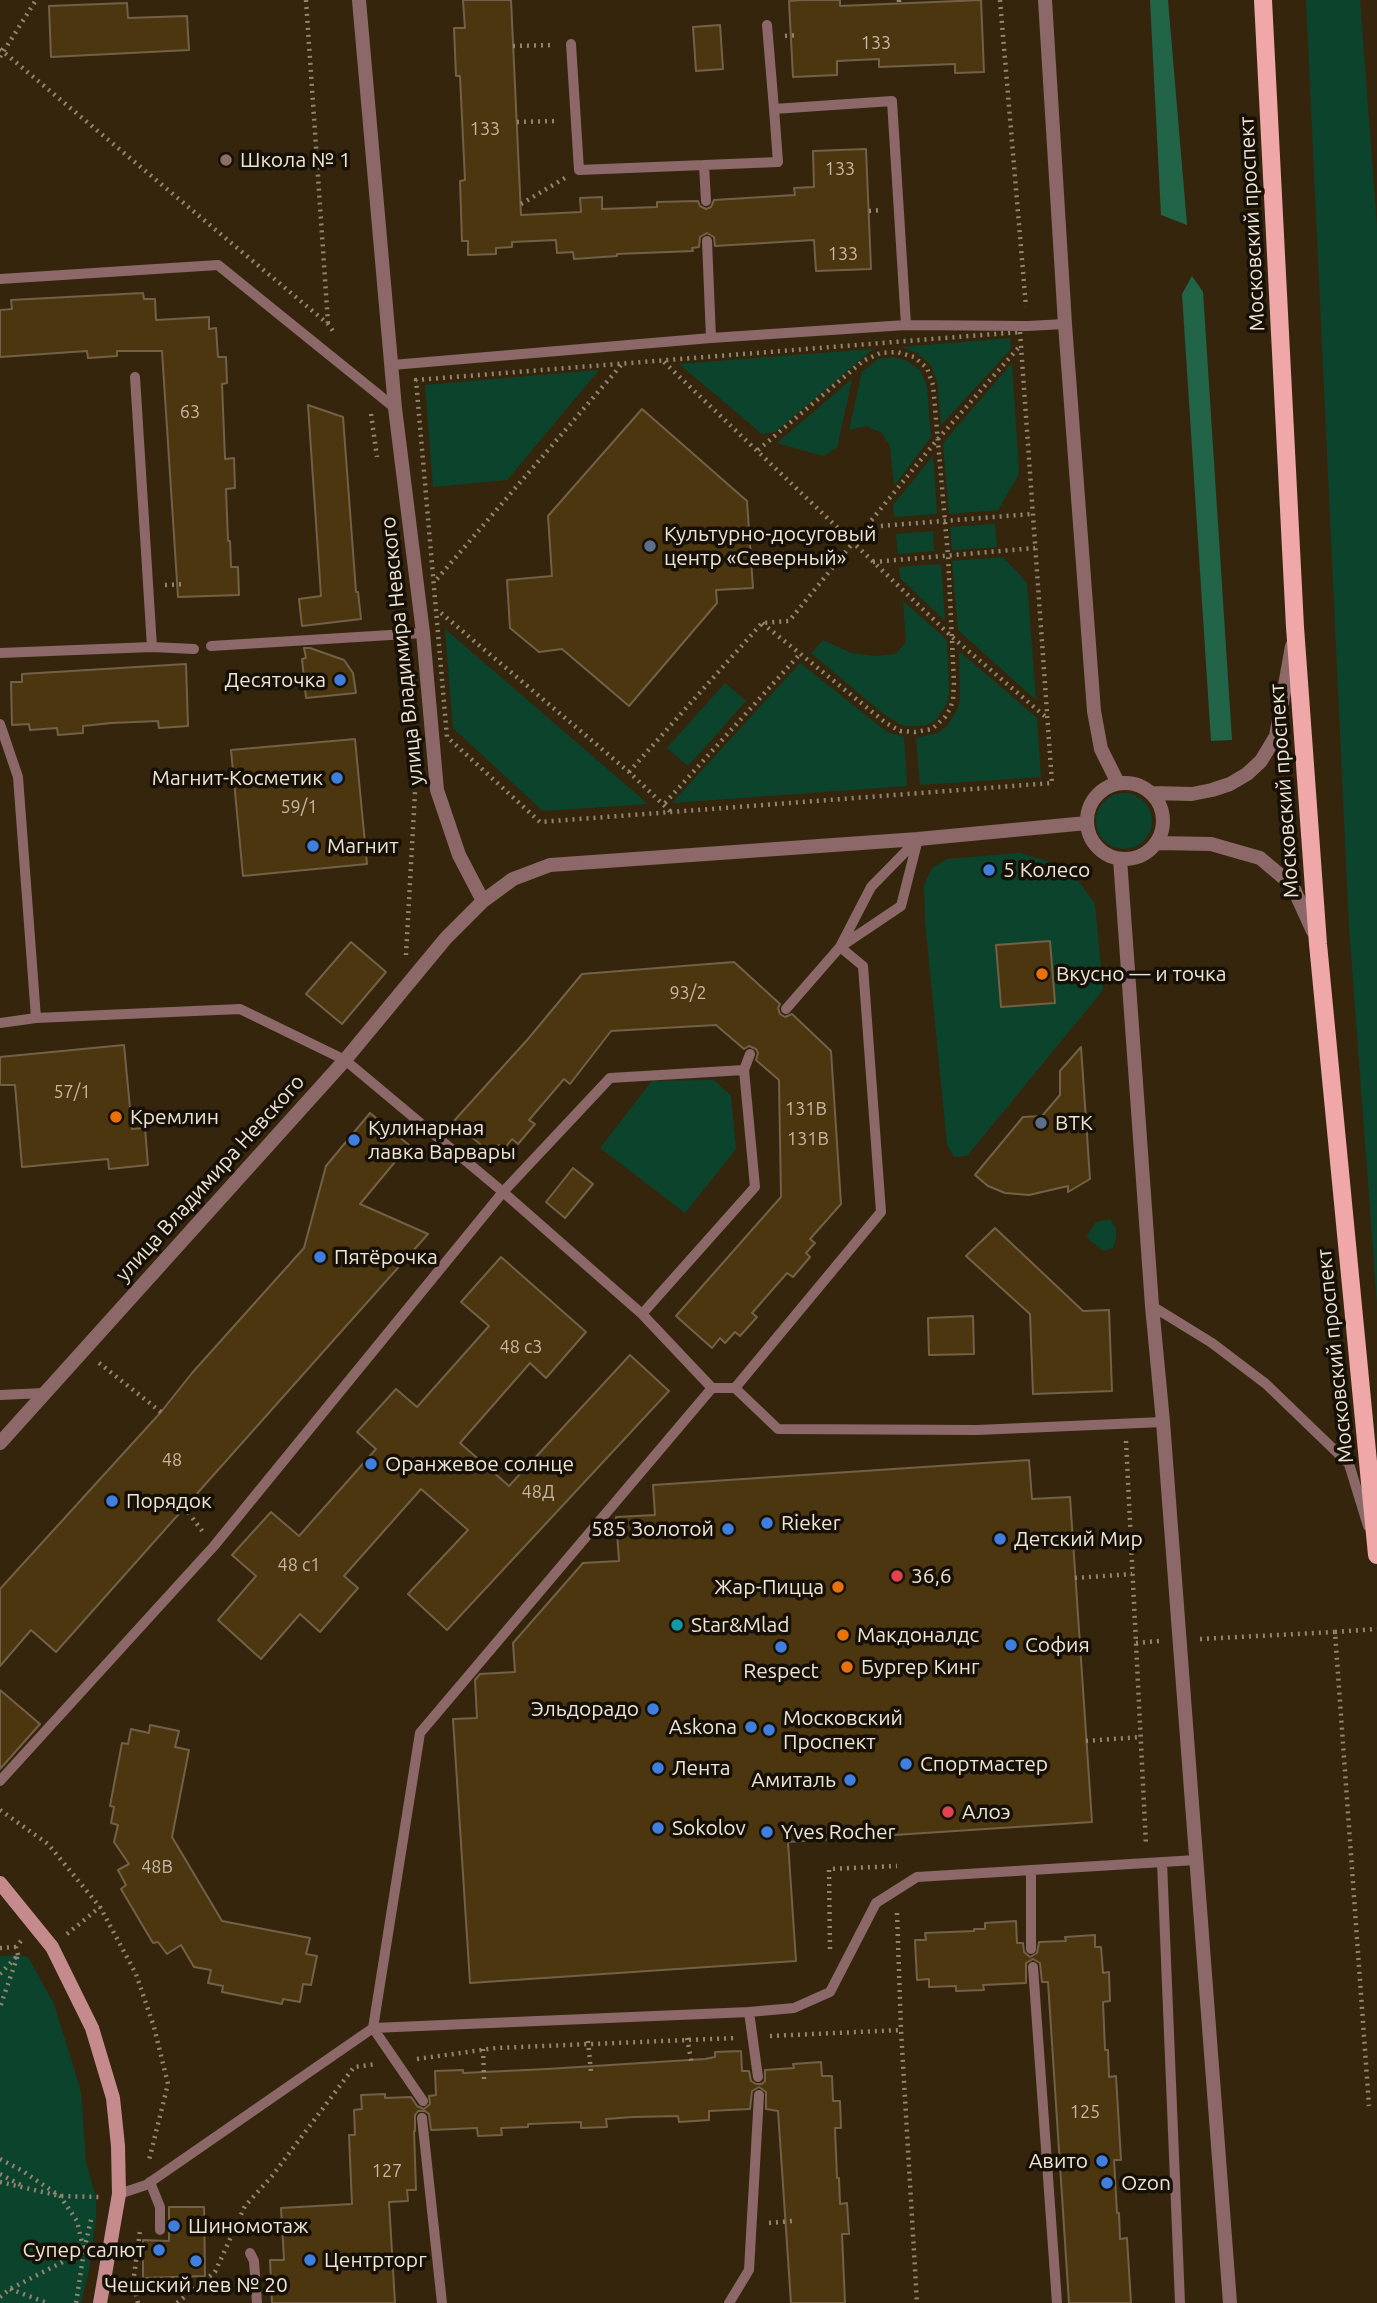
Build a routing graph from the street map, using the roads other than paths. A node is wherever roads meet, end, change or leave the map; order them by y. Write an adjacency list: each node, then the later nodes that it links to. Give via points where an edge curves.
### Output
1 (359, 0): 16 (street, улица Владимира Невского)
2 (1045, 0): 13 (street)
3 (1263, 0): 5 (main road, Московский проспект)
4 (1268, 0): 5 (main road, Московский проспект)
5 (1264, 21): 19 (main road, Московский проспект)
6 (767, 25): 8 (lane)
7 (571, 44): 9 (lane, via 579,170)
8 (774, 108): 9 (lane, via 778,162); 14 (lane, via 892,101)
9 (704, 165): 10 (lane)
10 (706, 201)
11 (707, 241): 15 (lane)
12 (0, 279): 18 (lane, via 218,265)
13 (1065, 324): 14 (lane); 26 (street, via 1094,711 1101,748)
14 (906, 325): 15 (lane)
15 (711, 338): 16 (lane)
16 (392, 365): 18 (street, улица Владимира Невского)
17 (135, 377): 22 (lane)
18 (395, 408): 20 (street, улица Владимира Невского)
19 (1295, 627): 27 (street, via 1276,736 1261,761 1247,774 1212,790); 33 (main road, Московский проспект)
20 (423, 633): 21 (lane); 32 (street, улица Владимира Невского, via 437,789 458,855)
21 (211, 646)
22 (152, 647): 23 (lane); 24 (lane)
23 (194, 649)
24 (0, 653)
25 (0, 724): 36 (lane, via 18,777)
26 (1118, 783): 27 (street, via 1142,786); 28 (street, via 1098,794 1087,812)
27 (1152, 793): 30 (street, via 1163,813)
28 (1087, 823): 29 (street); 31 (street, via 1100,850)
29 (918, 839): 32 (street, via 550,865 513,879); 34 (lane, via 872,887); 34 (lane, via 901,906)
30 (1156, 843): 31 (street, via 1142,855); 33 (street, via 1211,844 1260,858 1292,885)
31 (1120, 859): 42 (street)
32 (483, 901): 39 (street, улица Владимира Невского, via 446,938)
33 (1318, 944): 50 (main road, Московский проспект)
34 (840, 947): 35 (lane); 45 (lane, via 863,966 881,1212)
35 (786, 1009)
36 (36, 1018): 37 (lane); 39 (lane, via 240,1009)
37 (0, 1023)
38 (750, 1054): 40 (lane)
39 (345, 1060): 41 (lane); 46 (street, улица Владимира Невского)
40 (744, 1070): 41 (lane, via 610,1077); 43 (lane, via 755,1187)
41 (503, 1192): 43 (lane); 51 (lane, via 214,1546)
42 (1152, 1306): 48 (street); 50 (lane, via 1266,1384 1349,1464)
43 (642, 1314): 44 (lane)
44 (712, 1388): 45 (lane); 59 (lane, via 420,1733)
45 (735, 1388): 48 (lane, via 778,1429 977,1430)
46 (44, 1393): 47 (lane); 49 (street, улица Владимира Невского)
47 (0, 1395)
48 (1163, 1422): 52 (street)
49 (0, 1443)
50 (1377, 1556)
51 (0, 1781)
52 (1196, 1860): 53 (lane); 74 (street)
53 (1162, 1862): 54 (lane); 73 (lane)
54 (1031, 1870): 56 (lane); 58 (lane, via 918,1877 876,1903 830,1992 794,2008)
55 (0, 1883): 65 (street, via 52,1947 92,2028 113,2098)
56 (1031, 1950)
57 (1033, 1967): 72 (lane)
58 (750, 2012): 59 (lane); 60 (lane)
59 (373, 2028): 62 (lane); 64 (lane)
60 (758, 2077)
61 (759, 2095): 71 (lane, via 750,2270)
62 (423, 2101)
63 (422, 2118): 70 (lane)
64 (148, 2183): 65 (lane); 66 (lane, via 160,2207)
65 (119, 2194): 68 (street)
66 (160, 2230)
67 (250, 2253): 69 (lane)
68 (100, 2303)
69 (257, 2303)
70 (442, 2303)
71 (729, 2303)
72 (1057, 2303)
73 (1180, 2303)
74 (1230, 2303)

